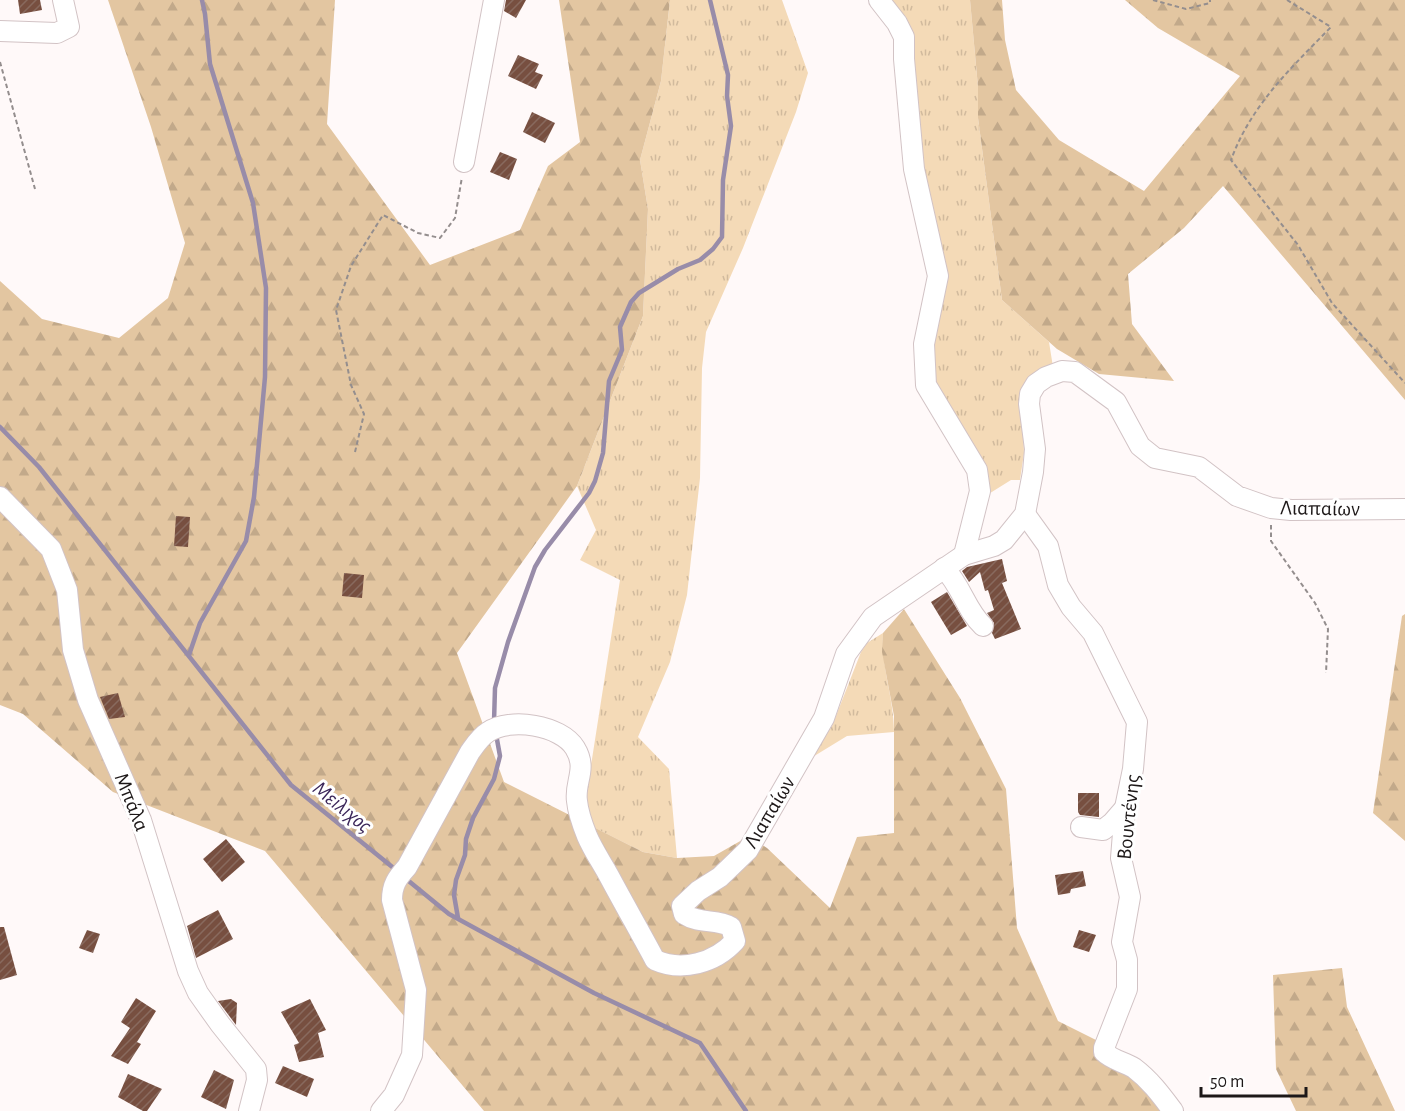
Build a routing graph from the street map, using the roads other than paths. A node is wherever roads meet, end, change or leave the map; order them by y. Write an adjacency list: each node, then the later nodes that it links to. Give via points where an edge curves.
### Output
1 (63, 0): 4 (street, via 69,27 57,33)
2 (494, 0): 5 (street)
3 (879, 0): 9 (street, via 904,37 914,169 938,276 924,344 926,385 977,470 980,490)
4 (0, 31)
5 (464, 162)
6 (0, 497): 14 (street, Μπάλα, via 51,549 67,590 73,650 88,700 141,820 188,971 198,993 256,1069)
7 (1405, 509): 8 (street, Λιαπαίων, via 1291,510 1271,508 1237,496 1199,467 1155,458 1140,446 1116,402 1075,372 1062,371 1036,384 1030,394 1035,449)
8 (1025, 514): 9 (street, Λιαπαίων, via 1004,540); 12 (street, Βουντένης, via 1048,546 1058,585 1092,633 1137,722)
9 (964, 555): 10 (street, Λιαπαίων)
10 (944, 568): 11 (street, via 956,580 974,618); 15 (street, Λιαπαίων, via 873,617 846,654 824,718 748,850 720,878 682,906 684,914 692,919 722,922 731,927 735,941 725,952 698,964 666,965 655,960 587,836 576,799 580,759 565,736 522,724 496,728 479,739 392,889 416,1001 412,1055 394,1095)
11 (983, 626)
12 (1125, 808): 13 (street, via 1103,830); 16 (street, Βουντένης, via 1120,858 1130,897 1122,942 1127,960 1126,989 1104,1052 1149,1079)
13 (1081, 827)
14 (249, 1111)
15 (381, 1111)
16 (1173, 1111)

